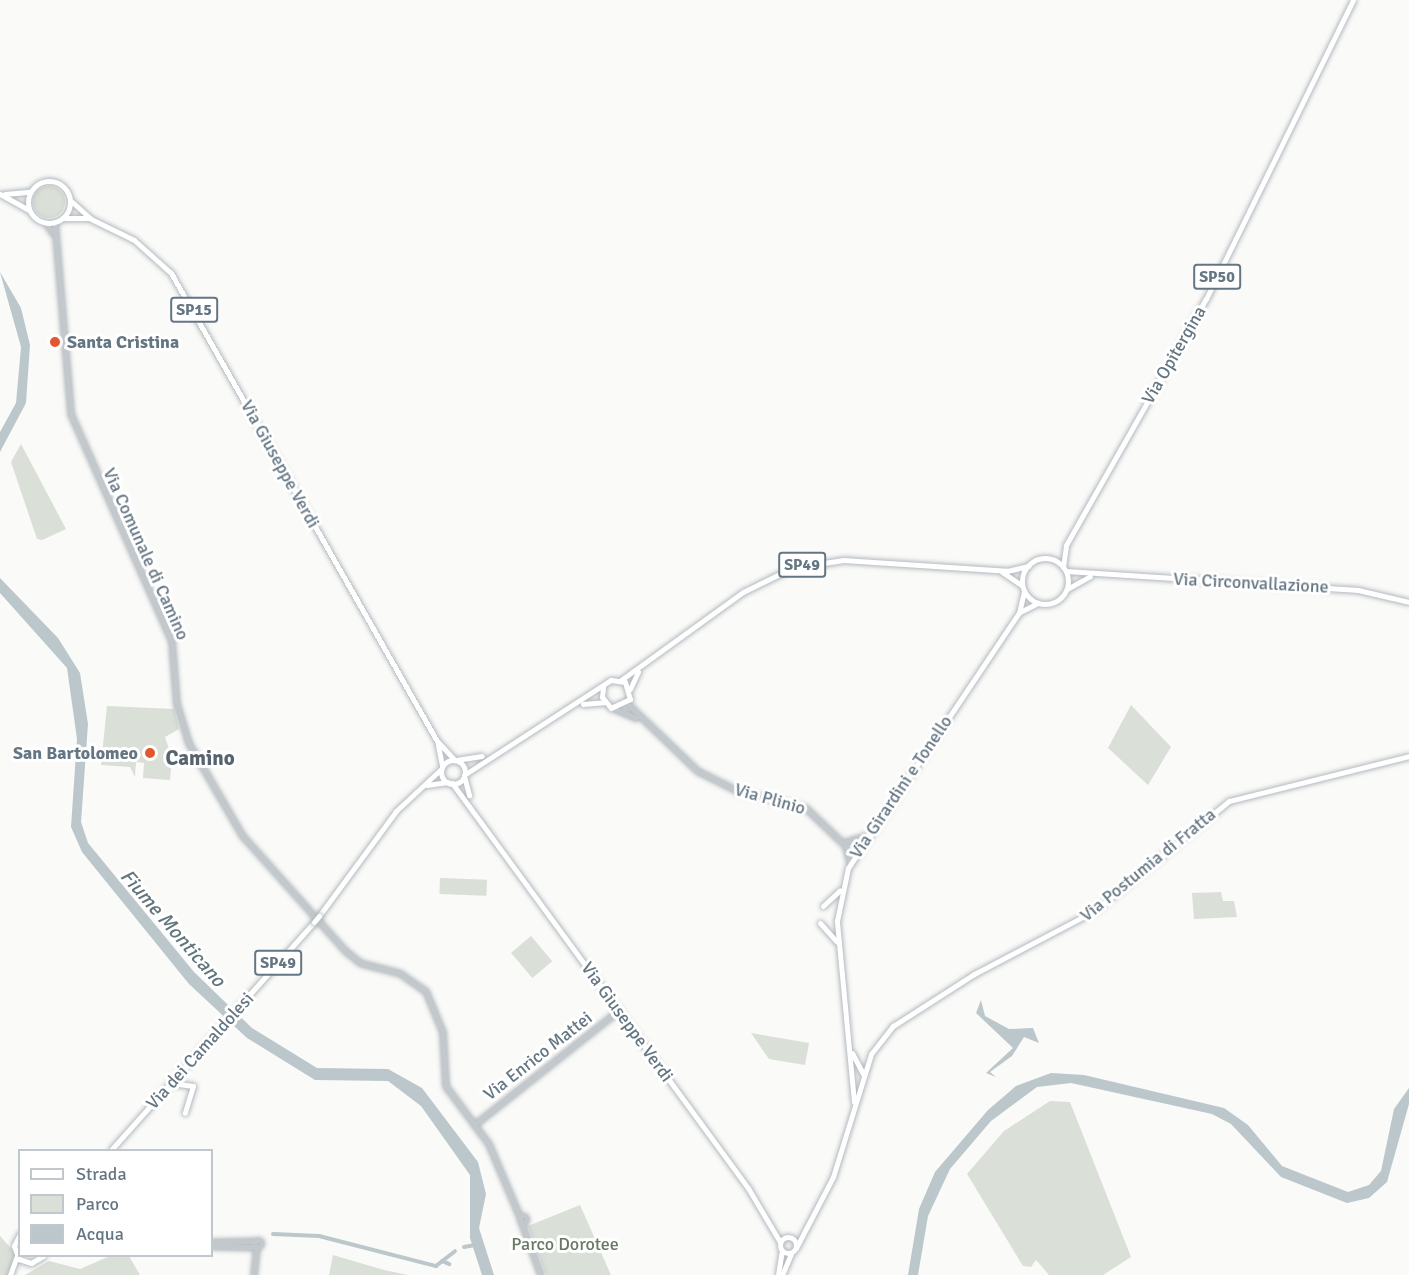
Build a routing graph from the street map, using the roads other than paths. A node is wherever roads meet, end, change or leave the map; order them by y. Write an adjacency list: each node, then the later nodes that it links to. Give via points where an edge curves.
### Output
1 (1353, 0): 11 (main road, Via Opitergina / SP50, via 1206,299)
2 (30, 192): 3 (main road, SP15); 4 (main road, SP15, via 50,180 62,185); 5 (main road)
3 (0, 193): 5 (main road, SP15)
4 (70, 200): 6 (main road); 7 (main road, SP15)
5 (29, 210): 9 (main road, SP15)
6 (62, 219): 7 (main road, SP15); 8 (main road, SP15)
7 (91, 219): 31 (main road, Via Giuseppe Verdi / SP15, via 154,255 184,293)
8 (55, 222): 9 (main road, SP15); 10 (street, Via Comunale di Camino)
9 (46, 223): 10 (street, Via Comunale di Camino)
10 (54, 238): 57 (street, Via Comunale di Camino, via 71,414 172,641 177,704 187,740 243,836 346,951 361,963 400,973 426,992 443,1032 446,1086)
11 (1066, 545): 12 (main road, Via Opitergina / SP50); 14 (main road, Via Opitergina / SP50)
12 (1048, 559): 13 (main road, SP49); 14 (main road)
13 (1028, 566): 15 (main road, SP49); 17 (main road)
14 (1064, 569): 16 (main road, Via Circonvallazione); 18 (main road)
15 (994, 570): 17 (main road, SP49); 22 (main road, SP49, via 854,560 802,565 752,586)
16 (1091, 576): 18 (main road); 19 (main road, Via Circonvallazione, via 1358,590)
17 (1023, 589): 20 (main road, SP49); 21 (main road, Via Girardini e Tonello)
18 (1067, 589): 20 (main road, via 1052,603)
19 (1409, 602)
20 (1038, 603): 21 (main road, Via Girardini e Tonello)
21 (1019, 613): 40 (main road, Via Girardini e Tonello)
22 (641, 668): 23 (main road, SP49); 25 (main road, SP49)
23 (621, 680): 24 (main road, SP49); 25 (main road)
24 (603, 687): 26 (main road); 28 (main road, SP49)
25 (630, 689): 27 (main road, SP49)
26 (604, 702): 28 (main road, SP49); 29 (main road)
27 (627, 703): 29 (main road); 30 (street, Via Plinio)
28 (578, 706): 32 (main road, SP49)
29 (613, 708): 30 (street, Via Plinio)
30 (638, 719): 41 (street, Via Plinio, via 698,771 738,791 806,808)
31 (437, 741): 34 (main road, Via Giuseppe Verdi / SP15); 35 (main road, Via Giuseppe Verdi / SP15)
32 (489, 754): 34 (main road, SP49); 36 (main road, SP49)
33 (1409, 756): 50 (main road, Via Postumia di Fratta, via 1229,801 1094,911 974,974 893,1026)
34 (456, 760): 35 (main road, SP49); 36 (main road, Via Giuseppe Verdi)
35 (442, 767): 37 (main road, Via Giuseppe Verdi); 38 (main road, Via dei Camaldolesi / SP49)
36 (464, 776): 37 (main road, SP49); 39 (main road, Via Giuseppe Verdi)
37 (450, 783): 38 (main road, SP49); 39 (main road, Via Giuseppe Verdi)
38 (426, 785): 54 (main road, Via dei Camaldolesi / SP49, bridge, via 396,811 319,916)
39 (477, 813): 48 (main road, Via Giuseppe Verdi)
40 (866, 836): 41 (street); 42 (main road, Via Girardini e Tonello)
41 (844, 843): 42 (street, Via Plinio); 43 (street)
42 (857, 849): 43 (main road, Via Girardini e Tonello)
43 (850, 862): 44 (main road, Via Girardini e Tonello)
44 (842, 889): 45 (main road); 47 (main road, Via Girardini e Tonello)
45 (823, 906)
46 (820, 922): 47 (main road)
47 (839, 946): 49 (main road, Via Girardini e Tonello)
48 (619, 1010): 57 (street, Via Enrico Mattei); 60 (main road, Via Giuseppe Verdi)
49 (851, 1051): 51 (main road, Via Girardini e Tonello); 52 (main road, Via Girardini e Tonello)
50 (871, 1054): 51 (main road); 53 (main road, Via Postumia di Fratta)
51 (854, 1057): 53 (main road, Via Girardini e Tonello)
52 (852, 1070): 53 (main road); 55 (main road, Via Girardini e Tonello)
53 (864, 1076): 55 (main road, Via Postumia di Fratta)
54 (171, 1084): 56 (main road, via 193,1086); 58 (main road, Via dei Camaldolesi / SP49)
55 (854, 1111): 59 (main road, Via Postumia di Fratta, via 833,1177)
56 (185, 1113)
57 (474, 1125): 74 (street, Via Comunale di Camino, via 494,1153)
58 (112, 1149)
59 (807, 1227): 61 (main road); 65 (main road, Via Postumia di Fratta)
60 (777, 1230): 61 (main road, Via Giuseppe Verdi); 63 (main road, Via Giuseppe Verdi)
61 (789, 1237): 63 (main road); 65 (main road)
62 (18, 1238): 68 (main road, via 14,1246)
63 (780, 1242): 66 (main road, Via Giuseppe Verdi)
64 (213, 1244): 73 (street, via 258,1245)
65 (796, 1248): 67 (main road, Via Postumia di Fratta)
66 (782, 1251): 67 (main road); 75 (main road)
67 (791, 1254): 75 (main road, Via Postumia di Fratta)
68 (17, 1256): 72 (main road)
69 (18, 1257): 71 (main road)
70 (40, 1257): 71 (main road)
71 (26, 1262): 72 (main road)
72 (11, 1275)
73 (254, 1275)
74 (542, 1275)
75 (780, 1275)

